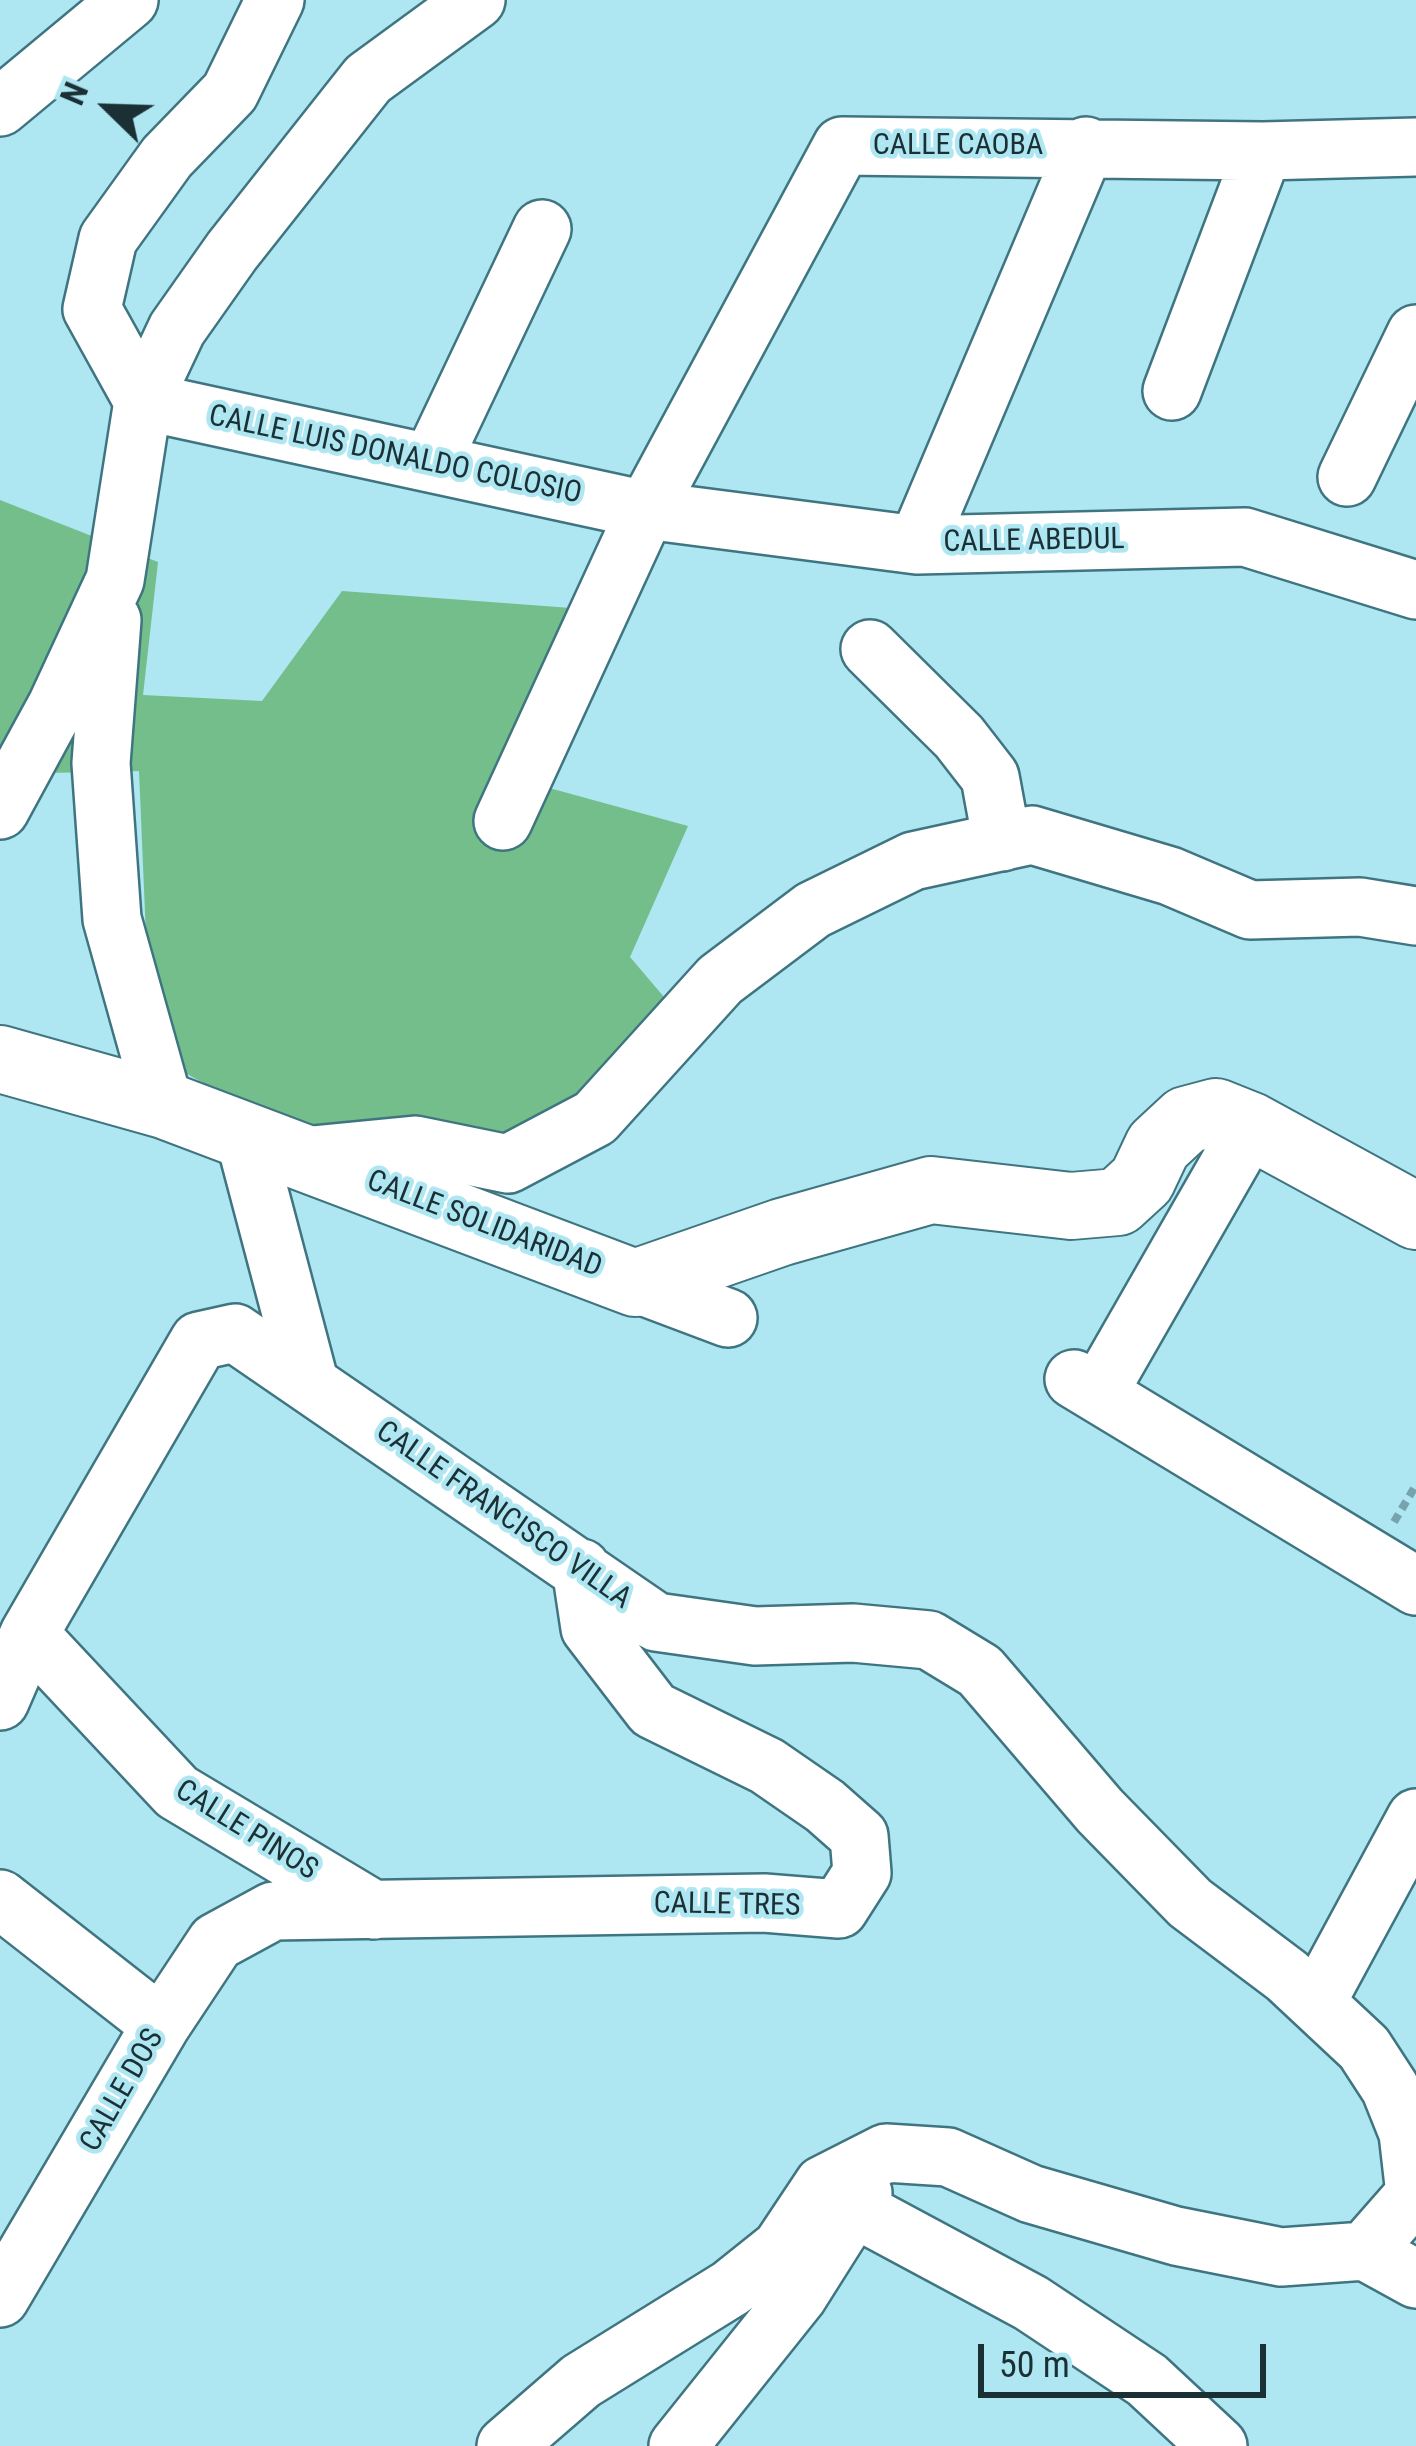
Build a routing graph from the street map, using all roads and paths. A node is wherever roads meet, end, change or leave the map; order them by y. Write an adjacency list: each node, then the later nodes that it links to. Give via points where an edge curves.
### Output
1 (275, 0): 11 (street, via 230,92 167,157 108,239 92,309)
2 (476, 0): 11 (street, via 368,79 177,329)
3 (116, 6): 4 (street)
4 (0, 107)
5 (1086, 146): 7 (street, CALLE CAOBA); 14 (street, CALLE CAOBA, via 842,146); 15 (street)
6 (1416, 148): 7 (street, CALLE CAOBA)
7 (1263, 151): 10 (street)
8 (542, 229): 12 (street)
9 (1416, 334): 13 (street)
10 (1172, 391)
11 (143, 401): 12 (street, CALLE LUIS DONALDO COLOSIO); 16 (street)
12 (430, 463): 14 (street, CALLE LUIS DONALDO COLOSIO)
13 (1347, 477)
14 (646, 510): 15 (street, CALLE ABEDUL); 20 (street)
15 (917, 545): 17 (street, CALLE ABEDUL, via 1245,537)
16 (115, 580): 19 (street); 24 (street, via 101,764 112,919)
17 (1416, 590)
18 (870, 649): 21 (street, via 991,777)
19 (0, 810)
20 (503, 821)
21 (1003, 842): 22 (street, via 1033,835 1170,876 1250,910 1360,907); 26 (street, via 913,861 813,910 720,980 595,1118 508,1164 415,1144)
22 (1416, 916)
23 (0, 1059): 24 (main road, CALLE SOLIDARIDAD)
24 (164, 1105): 26 (main road, CALLE SOLIDARIDAD)
25 (1233, 1119): 27 (main road); 28 (main road, CALLE SOLIDARIDAD, via 1186,1120 1118,1202 1070,1206 932,1190); 32 (street, via 1086,1386)
26 (273, 1146): 28 (main road, CALLE SOLIDARIDAD); 30 (street)
27 (1416, 1216)
28 (635, 1283): 29 (street)
29 (728, 1318)
30 (309, 1382): 31 (street, CALLE FRANCISCO VILLA); 33 (street, CALLE FRANCISCO VILLA, via 236,1333 199,1341)
31 (581, 1568): 37 (street, CALLE TRES, via 590,1628 653,1710 766,1766 825,1806 859,1836 862,1874 839,1909 764,1903); 39 (street, CALLE FRANCISCO VILLA, via 656,1622 755,1636 928,1640 980,1672 1190,1903)
32 (1416, 1586)
33 (29, 1634): 34 (street); 37 (street, CALLE PINOS, via 177,1792)
34 (0, 1702)
35 (1416, 1818): 39 (street)
36 (0, 1899): 40 (street)
37 (374, 1910): 38 (street, CALLE TRES)
38 (273, 1911): 40 (street, CALLE DOS, via 216,1942)
39 (1316, 2003): 43 (street, CALLE FRANCISCO VILLA, via 1364,2048 1408,2133 1415,2194)
40 (161, 2026): 44 (street, CALLE DOS)
41 (886, 2153): 42 (street); 43 (street, via 949,2157 1030,2194 1176,2236 1280,2257); 46 (street, via 823,2185 781,2248 581,2381)
42 (854, 2209): 47 (street, via 798,2296); 48 (street, via 1031,2303 1147,2380)
43 (1365, 2252): 45 (street)
44 (8, 2270)
45 (1416, 2279)
46 (506, 2446)
47 (678, 2446)
48 (1218, 2446)

